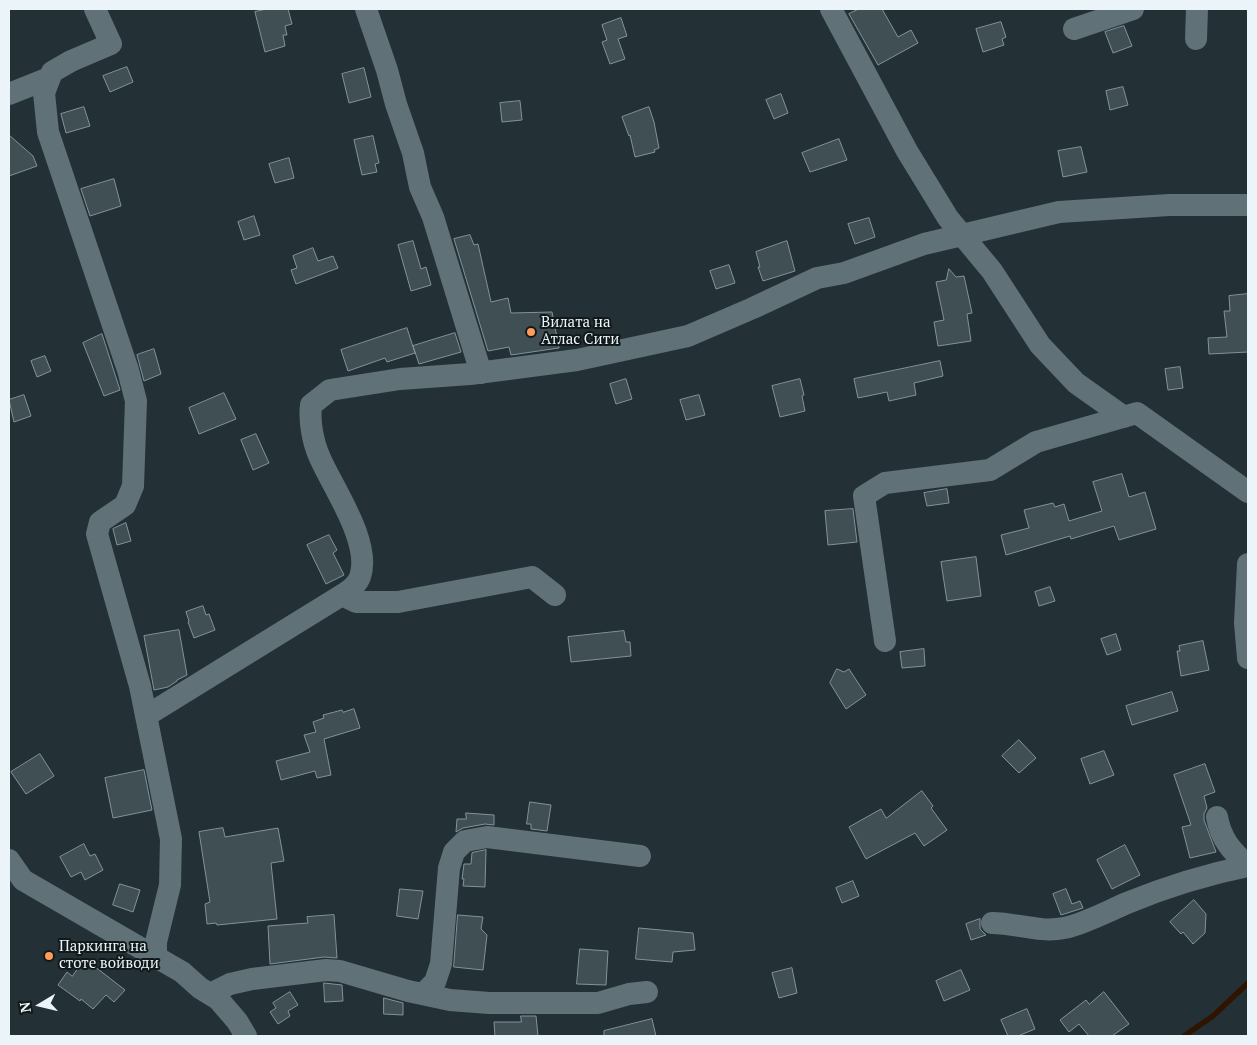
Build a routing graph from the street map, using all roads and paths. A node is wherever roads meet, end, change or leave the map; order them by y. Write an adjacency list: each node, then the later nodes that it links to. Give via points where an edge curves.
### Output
1 (94, 9): 8 (street, via 111,44 71,61 52,72)
2 (366, 9): 12 (street)
3 (830, 9): 11 (street, via 908,150 948,218)
4 (1134, 9): 6 (street)
5 (1196, 9): 7 (street)
6 (1074, 29)
7 (1196, 39)
8 (49, 78): 9 (street); 20 (street, via 44,93 48,132 136,401 133,486 125,505 100,522 97,534)
9 (9, 94)
10 (1248, 205): 11 (street, via 1169,205 1059,212)
11 (963, 236): 12 (street, via 924,244 844,273 817,278 688,336 578,360); 13 (street, via 992,271 1040,345 1076,383)
12 (481, 373): 16 (street, via 400,379 330,390 311,405 309,420 319,456 345,504 362,554 360,578 352,589)
13 (1124, 416): 14 (street, via 1137,412); 18 (street, via 1036,442 990,470 885,483 864,496)
14 (1248, 492)
15 (1248, 564): 19 (street, via 1245,623)
16 (342, 595): 17 (street, via 356,602 398,602 532,576); 20 (street)
17 (555, 595)
18 (885, 641)
19 (1248, 658)
20 (146, 716): 27 (street, via 171,839 170,885 156,942)
21 (1217, 817): 24 (street, via 1219,830 1230,848)
22 (640, 856): 30 (street, via 487,837 465,841 454,852 449,868 441,964 435,982)
23 (9, 860): 25 (street)
24 (1248, 866): 26 (street, via 1219,872 1144,897 1065,928 1050,930)
25 (16, 881): 27 (street)
26 (992, 923)
27 (156, 957): 29 (street)
28 (647, 992): 30 (street, via 598,1003 489,1003)
29 (210, 994): 30 (street, via 230,984 252,979 326,970); 31 (street, via 237,1021)
30 (423, 994)
31 (246, 1036)

